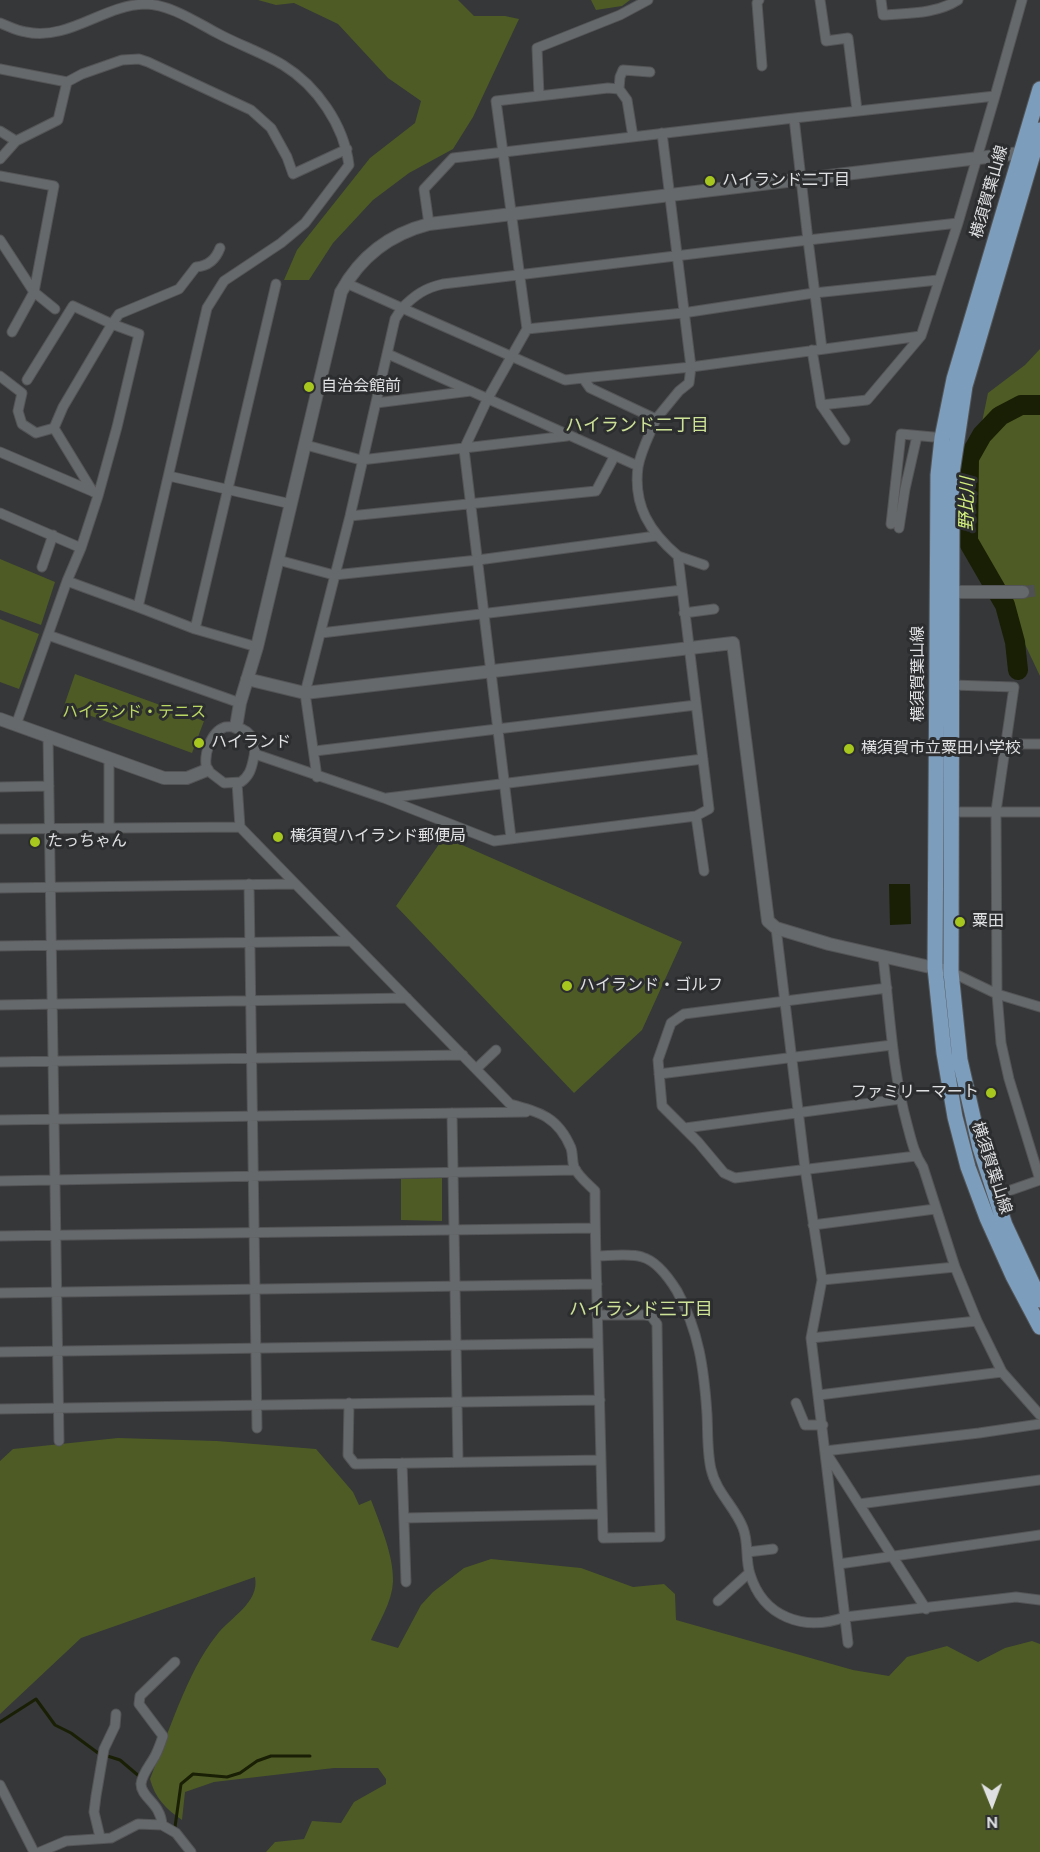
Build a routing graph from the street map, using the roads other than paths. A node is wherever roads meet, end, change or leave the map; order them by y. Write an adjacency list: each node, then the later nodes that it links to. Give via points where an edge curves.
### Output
1 (648, 0): 14 (street, via 537,48)
2 (759, 0): 8 (street)
3 (820, 0): 16 (street, via 826,41 848,38)
4 (881, 0): 5 (street, via 883,15 935,10)
5 (958, 0)
6 (1022, 0): 15 (street)
7 (0, 23): 23 (street, via 26,33 51,32 122,7 146,4 168,9 283,65 307,85 336,122)
8 (762, 66)
9 (0, 69): 11 (street)
10 (650, 72): 12 (street, via 623,70)
11 (67, 82): 22 (street, via 58,120); 23 (street, via 122,60 139,59 251,110 271,128 293,174)
12 (619, 89): 14 (street); 21 (street, via 627,100)
13 (1040, 89): 25 (main road, 横須賀葉山線)
14 (539, 95): 24 (street, via 496,102)
15 (995, 96): 16 (street); 26 (street)
16 (857, 110): 17 (street)
17 (794, 118): 20 (street); 29 (street)
18 (1040, 130): 25 (main road, 横須賀葉山線)
19 (0, 131): 22 (street)
20 (662, 133): 21 (street); 30 (street)
21 (633, 137): 24 (street)
22 (16, 141): 27 (street)
23 (347, 149): 74 (street, via 349,165 305,223 224,281 207,308)
24 (504, 152): 31 (street); 33 (street, via 453,158 424,189)
25 (1026, 154): 26 (street); 66 (main road, 横須賀葉山線, via 954,379)
26 (978, 158): 29 (street); 32 (street)
27 (0, 159)
28 (0, 177): 42 (street, via 54,186)
29 (801, 180): 30 (street); 35 (street)
30 (669, 195): 31 (street); 37 (street)
31 (512, 214): 33 (street); 38 (street)
32 (958, 223): 35 (street); 39 (street)
33 (429, 224): 40 (street, via 381,245)
34 (0, 240): 42 (street)
35 (808, 240): 37 (street); 43 (street)
36 (220, 248): 47 (street, via 217,257 195,267 179,289 119,314)
37 (676, 256): 38 (street); 46 (street)
38 (519, 274): 44 (street, via 429,287); 48 (street)
39 (938, 280): 43 (street); 50 (street)
40 (346, 283): 44 (street); 68 (street)
41 (276, 284): 75 (street)
42 (34, 292): 45 (street); 49 (street)
43 (814, 293): 46 (street); 51 (street)
44 (402, 308): 52 (street, via 395,320); 53 (street)
45 (56, 309)
46 (683, 313): 48 (street); 54 (street)
47 (112, 324): 57 (street, via 74,306); 63 (street); 76 (street, via 139,334)
48 (527, 329): 53 (street)
49 (12, 332)
50 (921, 336): 51 (street); 61 (street, via 867,400)
51 (817, 350): 54 (street); 61 (street)
52 (388, 354): 58 (street); 60 (street)
53 (511, 356): 56 (street, via 565,380); 59 (street)
54 (690, 366): 56 (street); 62 (street, via 689,382)
55 (0, 376): 63 (street, via 22,393 18,411 22,424 36,433)
56 (583, 378): 62 (street, via 590,388)
57 (27, 380)
58 (472, 391): 59 (street); 60 (street)
59 (488, 398): 64 (street); 69 (street)
60 (376, 403): 72 (street)
61 (821, 405): 67 (street)
62 (656, 418): 73 (street)
63 (54, 429): 76 (street)
64 (568, 435): 69 (street); 71 (street)
65 (917, 436): 65 (street, via 901,435 895,526 905,489); 66 (street)
66 (949, 439): 92 (main road, 横須賀葉山線); 94 (main road, 横須賀葉山線, via 938,475)
67 (845, 440)
68 (306, 445): 72 (street); 77 (street)
69 (464, 449): 72 (street); 78 (street)
70 (0, 452): 76 (street)
71 (614, 457): 73 (street); 78 (street, via 597,491)
72 (361, 460): 80 (street)
73 (638, 466): 82 (street, via 641,505)
74 (169, 476): 75 (street); 95 (street)
75 (227, 489): 77 (street); 99 (street)
76 (96, 494): 83 (street)
77 (291, 504): 85 (street)
78 (471, 504): 80 (street); 86 (street)
79 (0, 513): 81 (street)
80 (350, 516): 89 (street)
81 (53, 535): 83 (street); 88 (street)
82 (656, 536): 84 (street); 86 (street)
83 (81, 548): 90 (street)
84 (678, 556): 87 (street); 91 (street)
85 (278, 560): 89 (street); 102 (street)
86 (478, 560): 89 (street); 98 (street)
87 (704, 565)
88 (42, 567)
89 (334, 575): 100 (street)
90 (67, 581): 95 (street); 101 (street)
91 (682, 590): 97 (street); 98 (street)
92 (953, 592): 93 (street); 94 (street); 106 (main road, 横須賀葉山線)
93 (1018, 592)
94 (937, 593): 148 (main road, 横須賀葉山線)
95 (138, 607): 99 (street)
96 (714, 609): 97 (street)
97 (684, 613): 103 (street)
98 (484, 614): 100 (street); 104 (street)
99 (195, 629): 102 (street)
100 (321, 633): 107 (street)
101 (48, 636): 108 (street); 111 (street)
102 (257, 647): 105 (street)
103 (688, 649): 104 (street); 109 (street); 142 (street, via 733,643 768,921)
104 (491, 670): 107 (street); 113 (street)
105 (247, 679): 107 (street); 108 (street)
106 (952, 685): 115 (street, via 1014,687); 129 (main road, 横須賀葉山線)
107 (305, 693): 117 (street)
108 (240, 703): 112 (street)
109 (696, 705): 113 (street); 120 (street)
110 (0, 719): 111 (street)
111 (16, 725): 114 (street)
112 (236, 727): 118 (street, via 254,739); 121 (street, via 221,728 215,733 206,755)
113 (498, 730): 117 (street); 124 (street)
114 (48, 736): 119 (street); 125 (street)
115 (1006, 744): 116 (street); 128 (street)
116 (1040, 744)
117 (315, 751): 122 (street)
118 (255, 754): 122 (street); 123 (street, via 248,776)
119 (109, 758): 121 (street, via 173,779); 133 (street)
120 (703, 759): 124 (street); 131 (street, via 709,809)
121 (207, 770): 123 (street, via 224,783)
122 (317, 777): 127 (street)
123 (237, 783): 132 (street)
124 (505, 783): 127 (street); 136 (street)
125 (49, 786): 126 (street); 134 (street)
126 (0, 787)
127 (384, 798): 136 (street, via 494,841)
128 (996, 811): 129 (street); 130 (street); 151 (street)
129 (953, 812): 149 (main road, 横須賀葉山線)
130 (1040, 812)
131 (696, 816): 136 (street); 137 (street)
132 (240, 827): 133 (street); 139 (street)
133 (109, 828): 134 (street)
134 (50, 829): 135 (street); 140 (street)
135 (0, 830)
136 (511, 838)
137 (704, 871)
138 (249, 884): 139 (street); 140 (street); 144 (street)
139 (295, 884): 143 (street)
140 (50, 887): 141 (street); 146 (street)
141 (0, 888)
142 (776, 928): 147 (street); 154 (street)
143 (350, 940): 144 (street); 152 (street)
144 (250, 943): 146 (street); 153 (street)
145 (0, 946): 146 (street)
146 (51, 946): 155 (street)
147 (883, 957): 148 (street); 150 (street)
148 (935, 968): 149 (street); 202 (main road, 横須賀葉山線, via 944,1053 968,1167 1013,1276)
149 (951, 972): 151 (street); 183 (main road, 横須賀葉山線, via 960,1060)
150 (887, 988): 154 (street); 158 (street)
151 (997, 994): 157 (street); 181 (street, via 1009,1078)
152 (406, 998): 153 (street); 160 (street)
153 (251, 1001): 155 (street); 162 (street)
154 (785, 1001): 161 (street); 166 (street, via 684,1014 671,1023 658,1060)
155 (52, 1004): 156 (street); 163 (street)
156 (0, 1005)
157 (1040, 1007)
158 (892, 1045): 161 (street); 167 (street)
159 (496, 1050): 165 (street)
160 (463, 1055): 162 (street); 165 (street)
161 (791, 1058): 166 (street); 170 (street)
162 (252, 1059): 163 (street); 171 (street)
163 (53, 1061): 164 (street); 172 (street)
164 (0, 1062)
165 (477, 1069): 168 (street, via 510,1104)
166 (659, 1074): 174 (street, via 662,1106)
167 (900, 1099): 170 (street); 175 (street)
168 (539, 1111): 169 (street); 177 (street, via 557,1124 572,1150)
169 (452, 1113): 171 (street); 178 (street)
170 (798, 1114): 174 (street); 176 (street)
171 (253, 1116): 172 (street); 179 (street)
172 (54, 1119): 173 (street); 180 (street)
173 (0, 1120)
174 (685, 1128): 176 (street, via 724,1173 735,1178)
175 (916, 1156): 176 (street); 184 (street)
176 (805, 1168): 185 (street)
177 (576, 1170): 178 (street); 186 (street, via 596,1191)
178 (453, 1172): 179 (street); 187 (street)
179 (254, 1176): 180 (street); 188 (street)
180 (55, 1180): 182 (street); 190 (street)
181 (1040, 1180): 183 (street)
182 (0, 1181)
183 (994, 1196): 199 (main road, 横須賀葉山線)
184 (935, 1209): 185 (street); 192 (street)
185 (813, 1225): 193 (street)
186 (595, 1228): 187 (street); 191 (street)
187 (454, 1230): 188 (street); 195 (street)
188 (255, 1233): 190 (street); 196 (street)
189 (0, 1236): 190 (street)
190 (56, 1236): 198 (street)
191 (596, 1256): 194 (street); 233 (street, via 642,1257 667,1274 682,1300 697,1337 711,1469 720,1493 734,1509 744,1530)
192 (954, 1266): 193 (street); 201 (street)
193 (822, 1280): 203 (street)
194 (597, 1284): 195 (street); 200 (street)
195 (455, 1286): 196 (street); 205 (street)
196 (255, 1289): 198 (street); 206 (street)
197 (0, 1293): 198 (street)
198 (56, 1293): 207 (street)
199 (1040, 1300)
200 (597, 1315): 204 (street); 229 (street, via 645,1315 657,1324 660,1537 603,1538)
201 (977, 1321): 203 (street); 209 (street)
202 (1040, 1327)
203 (811, 1338): 210 (street)
204 (598, 1343): 205 (street); 211 (street)
205 (456, 1345): 206 (street); 212 (street)
206 (256, 1348): 207 (street); 215 (street)
207 (57, 1351): 208 (street); 216 (street)
208 (0, 1352)
209 (1002, 1372): 210 (street); 218 (street)
210 (819, 1395): 220 (street)
211 (600, 1400): 212 (street); 224 (street)
212 (457, 1402): 214 (street); 225 (street)
213 (796, 1403): 220 (street, via 805,1425)
214 (349, 1404): 215 (street); 226 (street, via 348,1455 355,1464)
215 (257, 1405): 216 (street); 221 (street)
216 (58, 1408): 217 (street); 222 (street)
217 (0, 1409)
218 (1040, 1415)
219 (1040, 1424): 223 (street)
220 (823, 1425): 223 (street)
221 (257, 1428)
222 (59, 1440)
223 (825, 1451): 228 (street); 235 (street)
224 (601, 1460): 225 (street); 229 (street)
225 (458, 1461): 226 (street)
226 (402, 1463): 230 (street)
227 (1040, 1480): 228 (street)
228 (859, 1504): 234 (street)
229 (602, 1514): 230 (street)
230 (404, 1518): 237 (street)
231 (1040, 1535): 234 (street)
232 (773, 1550): 233 (street)
233 (748, 1552): 236 (street)
234 (892, 1556): 235 (street); 240 (street)
235 (839, 1564): 241 (street)
236 (749, 1573): 239 (street); 241 (street, via 765,1604 786,1618 828,1622)
237 (406, 1582)
238 (1040, 1600): 240 (street, via 1016,1597)
239 (718, 1601)
240 (926, 1609): 241 (street)
241 (844, 1617): 242 (street)
242 (848, 1643)
243 (175, 1662): 246 (street, via 140,1696 139,1704 163,1736 141,1783 143,1792 162,1815)
244 (116, 1714): 247 (street, via 104,1749 95,1804)
245 (0, 1785): 248 (street)
246 (162, 1825): 247 (street, via 138,1824 111,1838); 250 (street, via 176,1833)
247 (100, 1837): 249 (street, via 66,1840)
248 (34, 1852)
249 (40, 1852)
250 (191, 1852)

